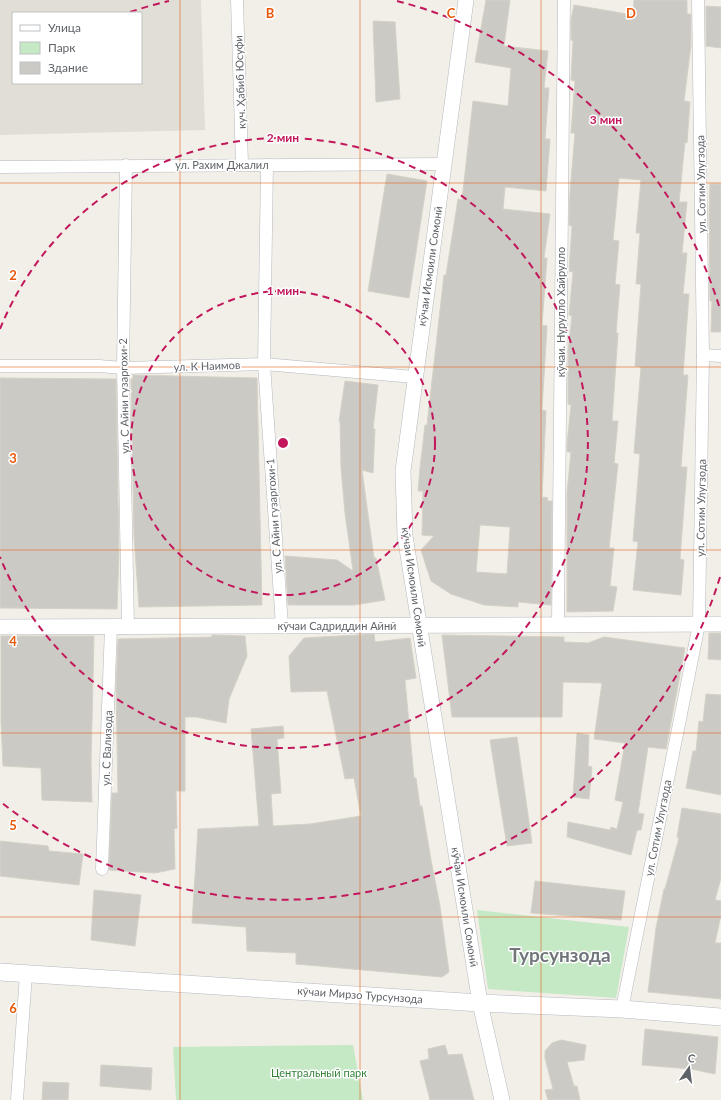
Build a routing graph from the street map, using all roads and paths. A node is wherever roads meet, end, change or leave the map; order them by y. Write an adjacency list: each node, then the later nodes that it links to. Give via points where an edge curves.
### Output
1 (237, 0): 5 (street, куч. Ҳабиб Юсуфи)
2 (466, 0): 6 (street, кӯчаи Исмоили Сомонӣ)
3 (564, 0): 16 (street, кӯчаи. Нурулло Хайрулло)
4 (698, 0): 10 (street, ул. Сотим Улугзода)
5 (242, 164): 7 (street, ул. Рахим Джалил); 8 (street, ул. Рахим Джалил)
6 (445, 164): 8 (street, ул. Рахим Джалил); 15 (street, кӯчаи Исмоили Сомонӣ)
7 (126, 165): 9 (street, ул. Рахим Джалил); 14 (street, ул. С Айни гузаргохи-2)
8 (267, 165): 12 (street, ул. С Айни гузаргохи-1)
9 (0, 167)
10 (703, 355): 11 (street); 17 (street, ул. Сотим Улугзода)
11 (721, 356)
12 (264, 364): 14 (street, ул. К Наимов); 15 (street, ул. К Наимов); 19 (street, ул. С Айни гузаргохи-1)
13 (0, 366): 14 (street, ул. К Наимов)
14 (123, 368): 23 (street, ул. С Айни гузаргохи-2)
15 (414, 377): 20 (street, кӯчаи Исмоили Сомонӣ, via 403,471 405,536)
16 (558, 624): 17 (street, кӯчаи Садриддин Айнӣ); 20 (street, кӯчаи Садриддин Айнӣ)
17 (699, 624): 18 (street, кӯчаи Садриддин Айнӣ); 28 (street, ул. Сотим Улугзода)
18 (721, 624)
19 (282, 626): 20 (street, кӯчаи Садриддин Айнӣ); 23 (street, кӯчаи Садриддин Айнӣ)
20 (419, 626): 27 (street, кӯчаи Исмоили Сомонӣ)
21 (0, 627): 22 (street, кӯчаи Садриддин Айнӣ)
22 (111, 627): 23 (street, кӯчаи Садриддин Айнӣ); 24 (street, ул. С Вализода)
23 (128, 627)
24 (102, 869)
25 (0, 972): 26 (main road, кӯчаи Мирзо Турсунзода)
26 (26, 974): 27 (main road, кӯчаи Мирзо Турсунзода); 30 (street)
27 (480, 1003): 28 (main road, кӯчаи Мирзо Турсунзода); 31 (street, кӯчаи Исмоили Сомонӣ)
28 (622, 1009): 29 (main road, кӯчаи Мирзо Турсунзода)
29 (721, 1017)
30 (17, 1100)
31 (502, 1100)

